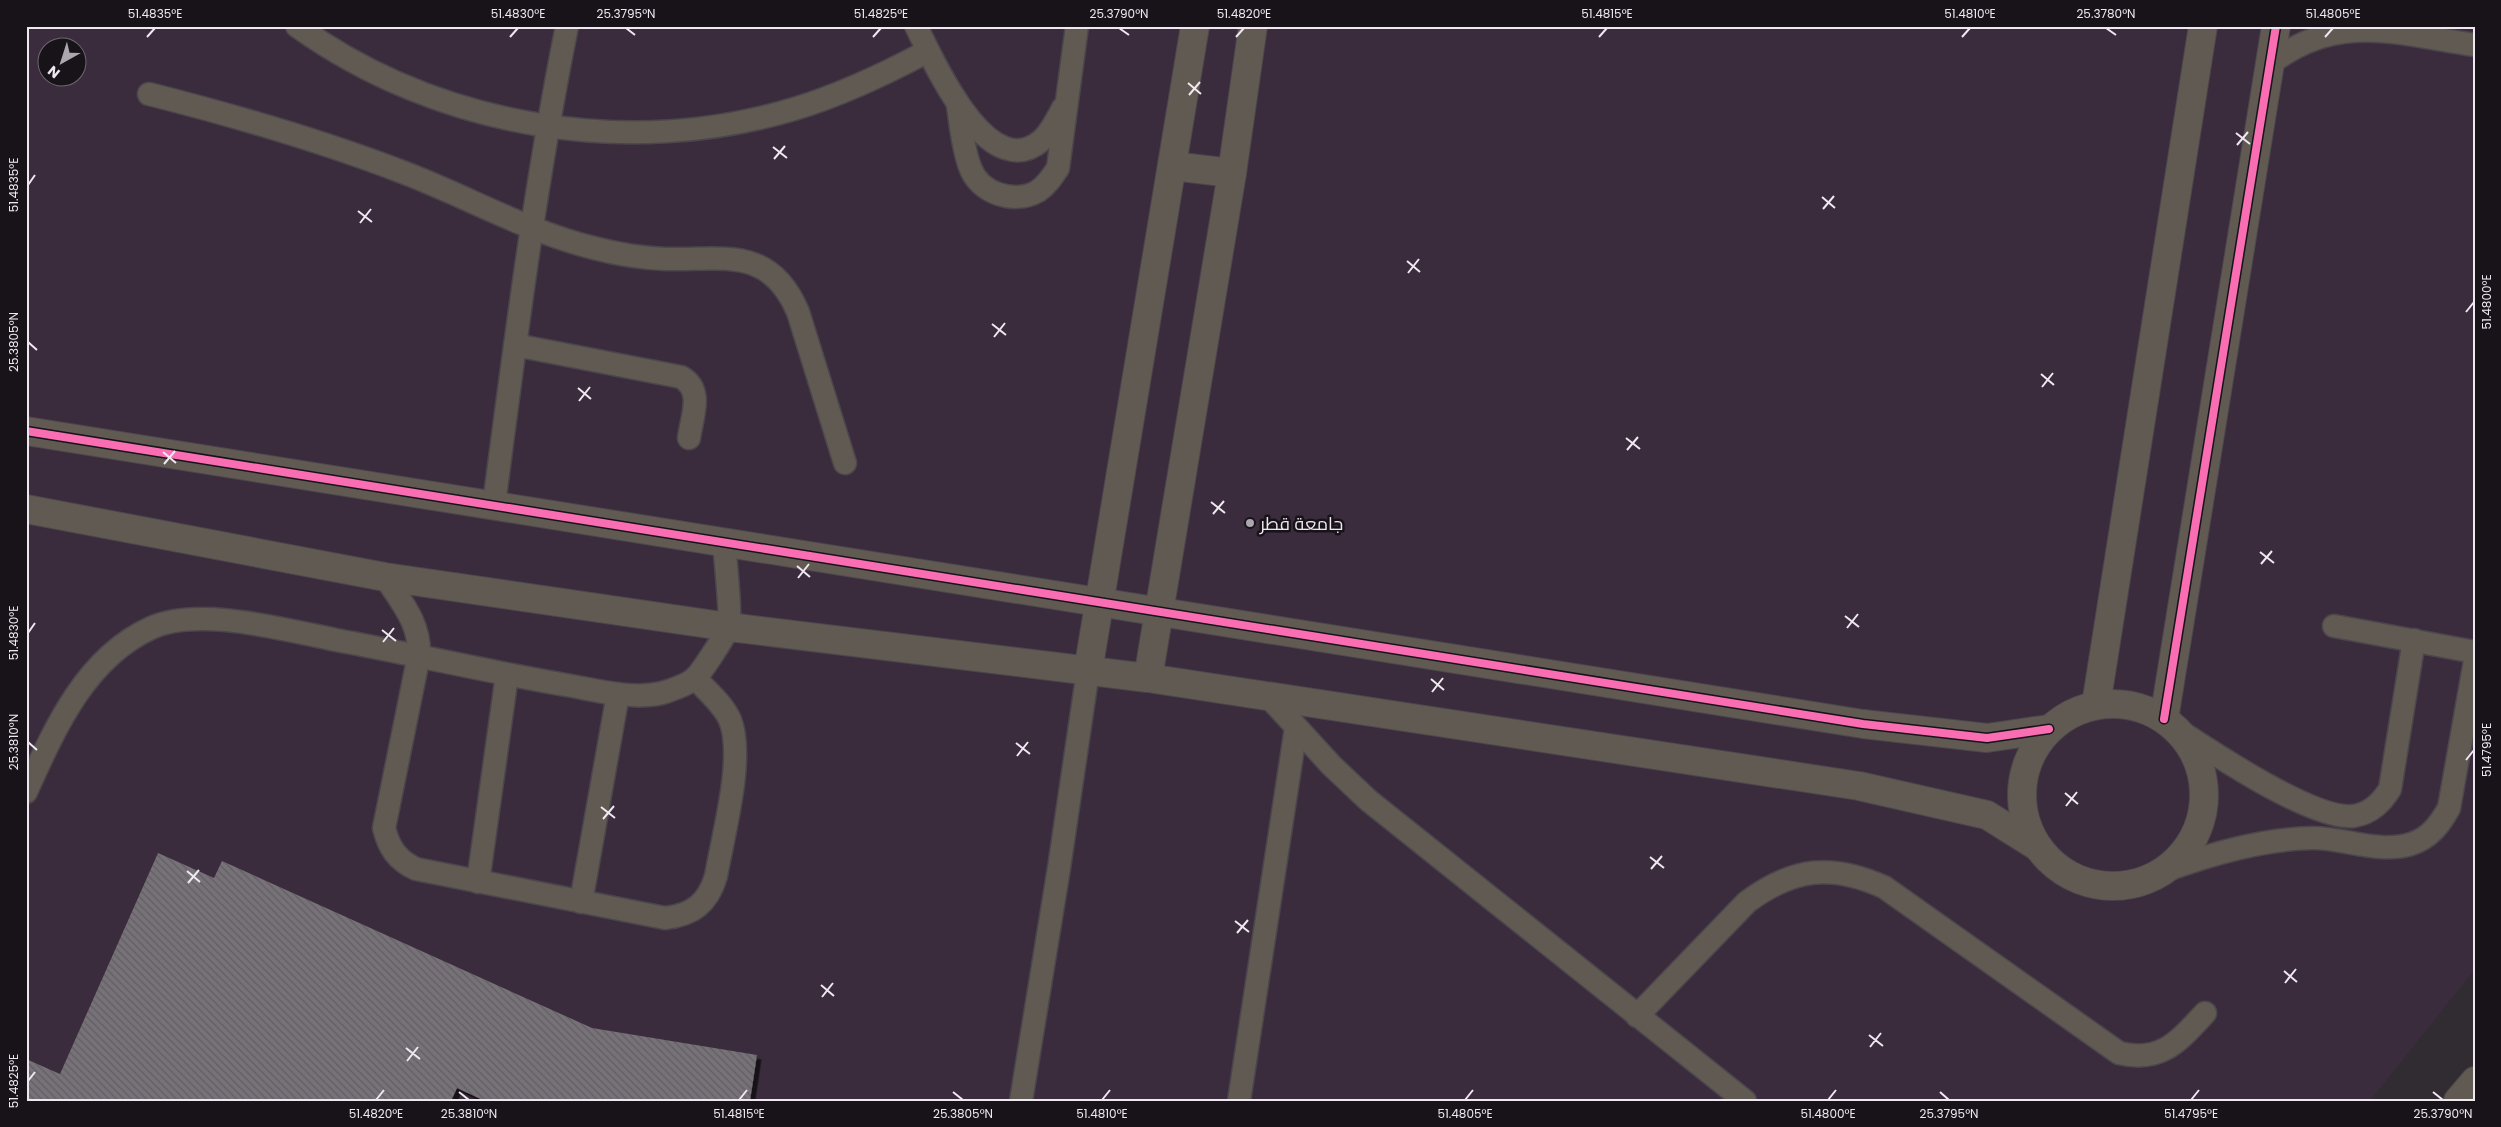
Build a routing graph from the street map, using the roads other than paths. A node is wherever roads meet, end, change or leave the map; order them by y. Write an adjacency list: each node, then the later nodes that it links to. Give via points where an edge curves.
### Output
1 (297, 26): 15 (lane, via 360,65 405,87 498,117)
2 (567, 26): 15 (lane)
3 (916, 26): 10 (lane)
4 (1077, 26): 13 (lane)
5 (1195, 26): 16 (street)
6 (1253, 26): 17 (street)
7 (2203, 26): 41 (street)
8 (2276, 26): 11 (street)
9 (2475, 45): 11 (lane, via 2348,30 2307,41)
10 (928, 50): 14 (lane); 15 (lane, via 840,94 744,121 696,129 646,132 596,132)
11 (2270, 64): 42 (street)
12 (150, 94): 18 (lane, via 280,129 343,150 407,173)
13 (1066, 103): 14 (lane, via 1041,140 1030,147 1017,149 1004,148 992,142); 14 (lane, via 1058,168 1050,181 1022,197 1006,197 978,181 970,168)
14 (958, 106)
15 (547, 126): 18 (lane)
16 (1172, 166): 17 (street); 27 (street)
17 (1232, 173): 28 (street)
18 (531, 227): 19 (lane); 22 (lane, via 563,240 629,255 663,259 731,258 766,268 791,295 798,312)
19 (515, 345): 21 (lane, via 681,377 694,388 696,396); 23 (lane)
20 (26, 431): 23 (street)
21 (689, 438)
22 (845, 463)
23 (494, 504): 25 (street)
24 (26, 509): 26 (street)
25 (724, 542): 27 (street); 30 (lane)
26 (385, 577): 30 (street); 33 (lane, via 410,614 419,638)
27 (1099, 602): 28 (street); 35 (street)
28 (1158, 611): 38 (street); 44 (street, via 1872,726 1987,738)
29 (2334, 626): 31 (lane)
30 (729, 627): 35 (street); 37 (lane)
31 (2414, 640): 32 (lane); 42 (lane, via 2390,790 2384,800 2364,814 2340,815 2303,803 2260,782)
32 (2475, 652)
33 (418, 655): 36 (lane); 45 (lane, via 255,624 191,619 152,627 126,641 94,672 63,713); 48 (lane, via 386,814 387,842 404,863 416,869)
34 (2475, 661): 47 (lane, via 2449,808 2440,824 2426,837 2398,847 2314,838 2276,842 2201,858)
35 (1088, 671): 38 (street); 53 (lane)
36 (508, 675): 39 (lane); 48 (lane)
37 (695, 678): 39 (lane, via 661,693); 49 (lane, via 729,718 735,739 734,771 712,890 693,911 665,918)
38 (1148, 678): 40 (street)
39 (618, 694): 49 (lane)
40 (1267, 695): 43 (lane); 46 (street, via 1859,786 1987,815)
41 (2096, 705): 42 (street, via 2131,706 2148,711); 44 (street, via 2063,718)
42 (2171, 725): 47 (street, via 2198,760 2205,795 2203,813 2190,846)
43 (1296, 728): 51 (lane, via 1368,800); 54 (lane)
44 (2049, 730): 46 (street, via 2030,755 2022,786 2024,817)
45 (26, 792)
46 (2038, 847): 47 (street, via 2063,871 2096,884 2132,884)
47 (2164, 871)
48 (478, 882): 49 (lane)
49 (582, 902)
50 (2205, 1014): 51 (lane, via 2181,1039 2160,1053 2140,1056 2119,1053 1884,887 1838,872 1813,872 1789,877 1747,902)
51 (1637, 1016): 55 (lane)
52 (2475, 1081): 56 (street)
53 (1021, 1101)
54 (1239, 1101)
55 (1745, 1101)
56 (2458, 1101)

